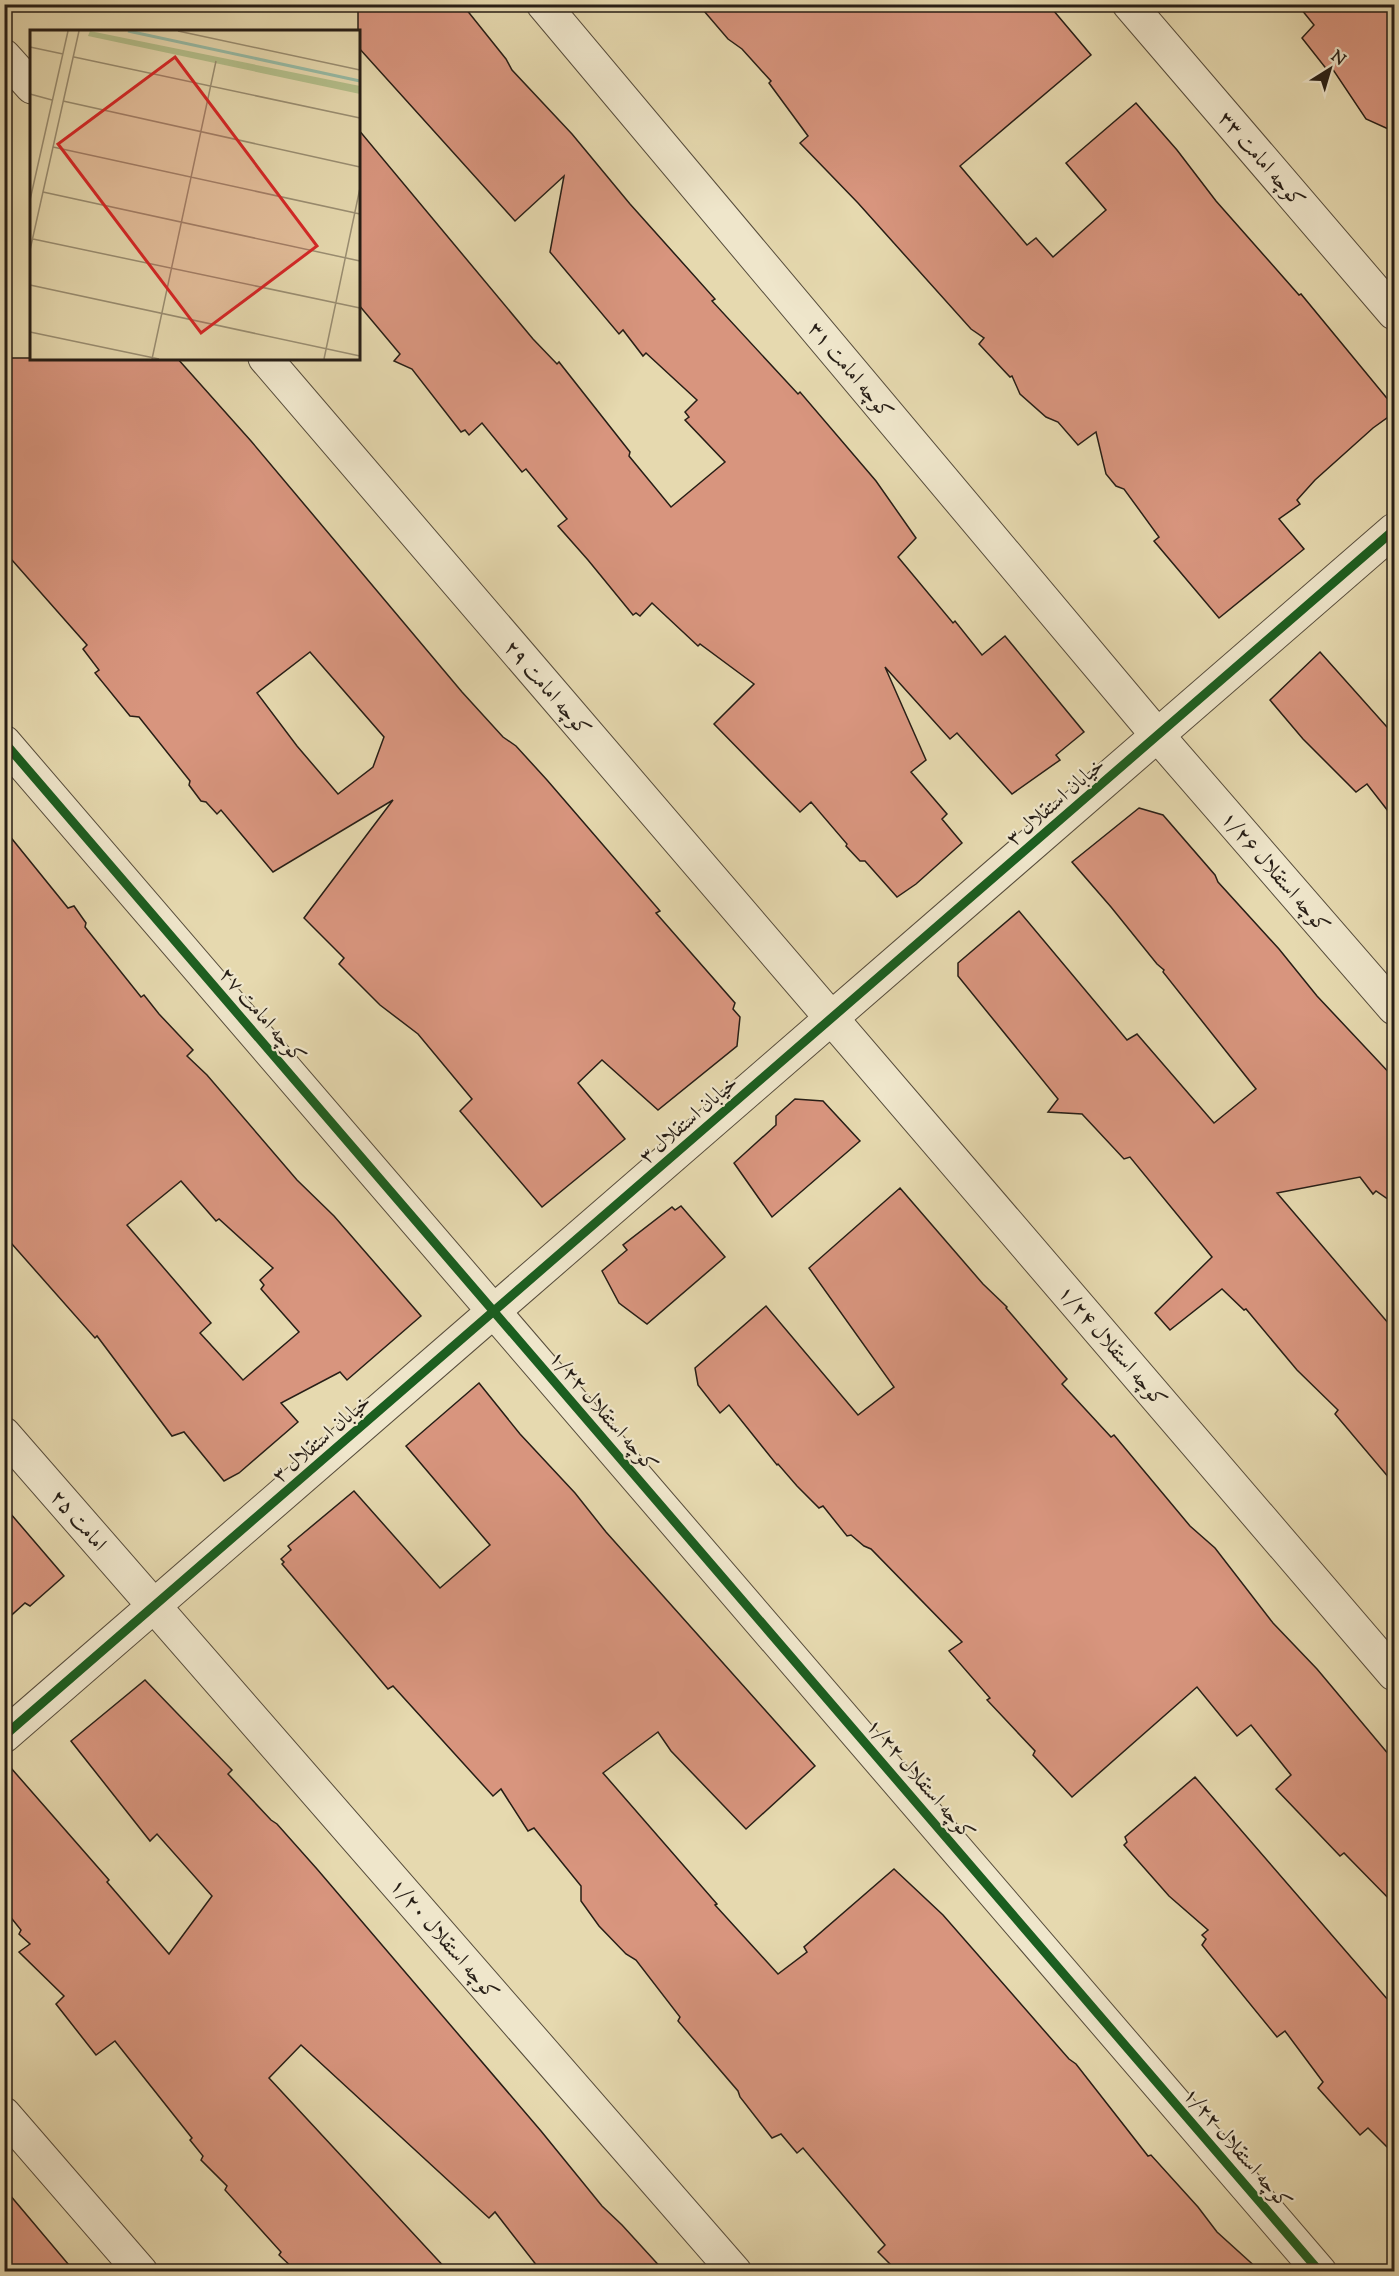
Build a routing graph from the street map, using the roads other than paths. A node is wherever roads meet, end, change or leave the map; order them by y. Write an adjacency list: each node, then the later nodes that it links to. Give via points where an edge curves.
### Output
1 (543, 4): 8 (street, کوچه امامت ۳۱)
2 (1129, 4): 5 (street, کوچه امامت ۳۳)
3 (4, 56): 4 (street)
4 (30, 85)
5 (1395, 313)
6 (267, 360): 11 (street, کوچه امامت ۲۹)
7 (1395, 530): 8 (street, خیابان استقلال ۳)
8 (1158, 736): 10 (street, کوچه استقلال ۱/۲۶); 11 (street, خیابان استقلال ۳)
9 (4, 742): 12 (street, کوچه امامت ۲۷)
10 (1395, 1008)
11 (831, 1018): 12 (street, خیابان استقلال ۳); 15 (street, کوچه استقلال ۱/۲۴)
12 (494, 1311): 14 (street, خیابان استقلال ۳); 20 (street, کوچه استقلال ۱/۲۲)
13 (4, 1434): 14 (street, امامت ۲۵)
14 (154, 1606): 16 (street, خیابان استقلال ۳); 19 (street, کوچه استقلال ۱/۲۰)
15 (1395, 1674)
16 (4, 1736)
17 (4, 2114): 18 (street)
18 (141, 2271)
19 (735, 2271)
20 (1320, 2271)

